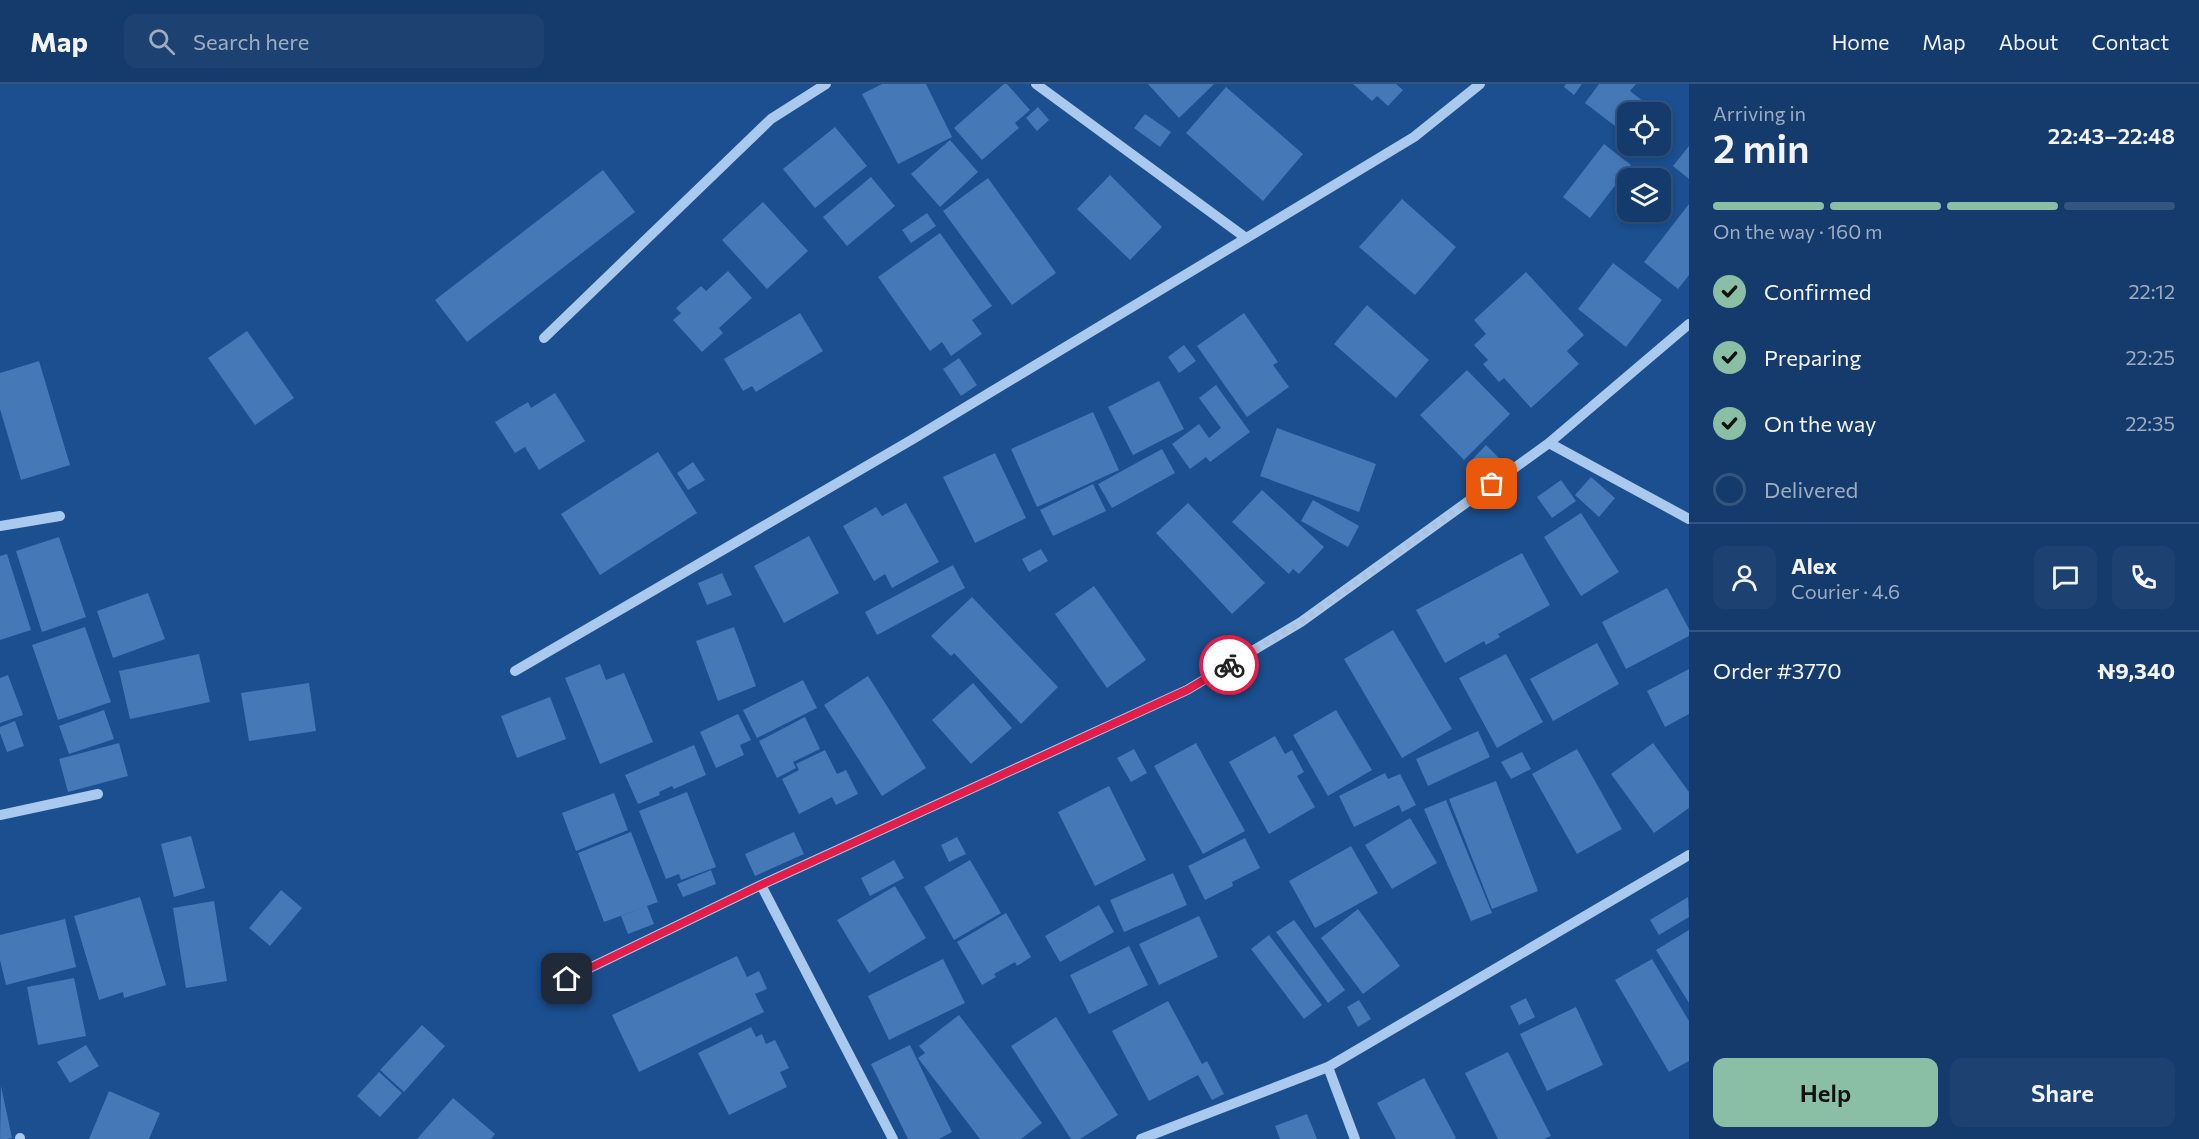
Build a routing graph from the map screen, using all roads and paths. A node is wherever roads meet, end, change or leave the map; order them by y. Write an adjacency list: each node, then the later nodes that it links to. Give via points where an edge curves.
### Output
1 (826, 84): 6 (street, via 771,118)
2 (1036, 84): 4 (street)
3 (1480, 84): 4 (street, via 1414,137)
4 (1245, 238): 11 (street, via 913,439)
5 (1689, 324): 7 (street)
6 (544, 338)
7 (1550, 443): 9 (street); 15 (street, via 1301,622 1187,690)
8 (60, 516): 10 (street)
9 (1689, 519)
10 (0, 526)
11 (514, 671)
12 (99, 794): 13 (street)
13 (0, 815)
14 (1689, 855): 17 (street)
15 (761, 885): 16 (street); 18 (street)
16 (567, 979)
17 (1328, 1067): 19 (street); 20 (street)
18 (893, 1139)
19 (1142, 1139)
20 (1355, 1139)

